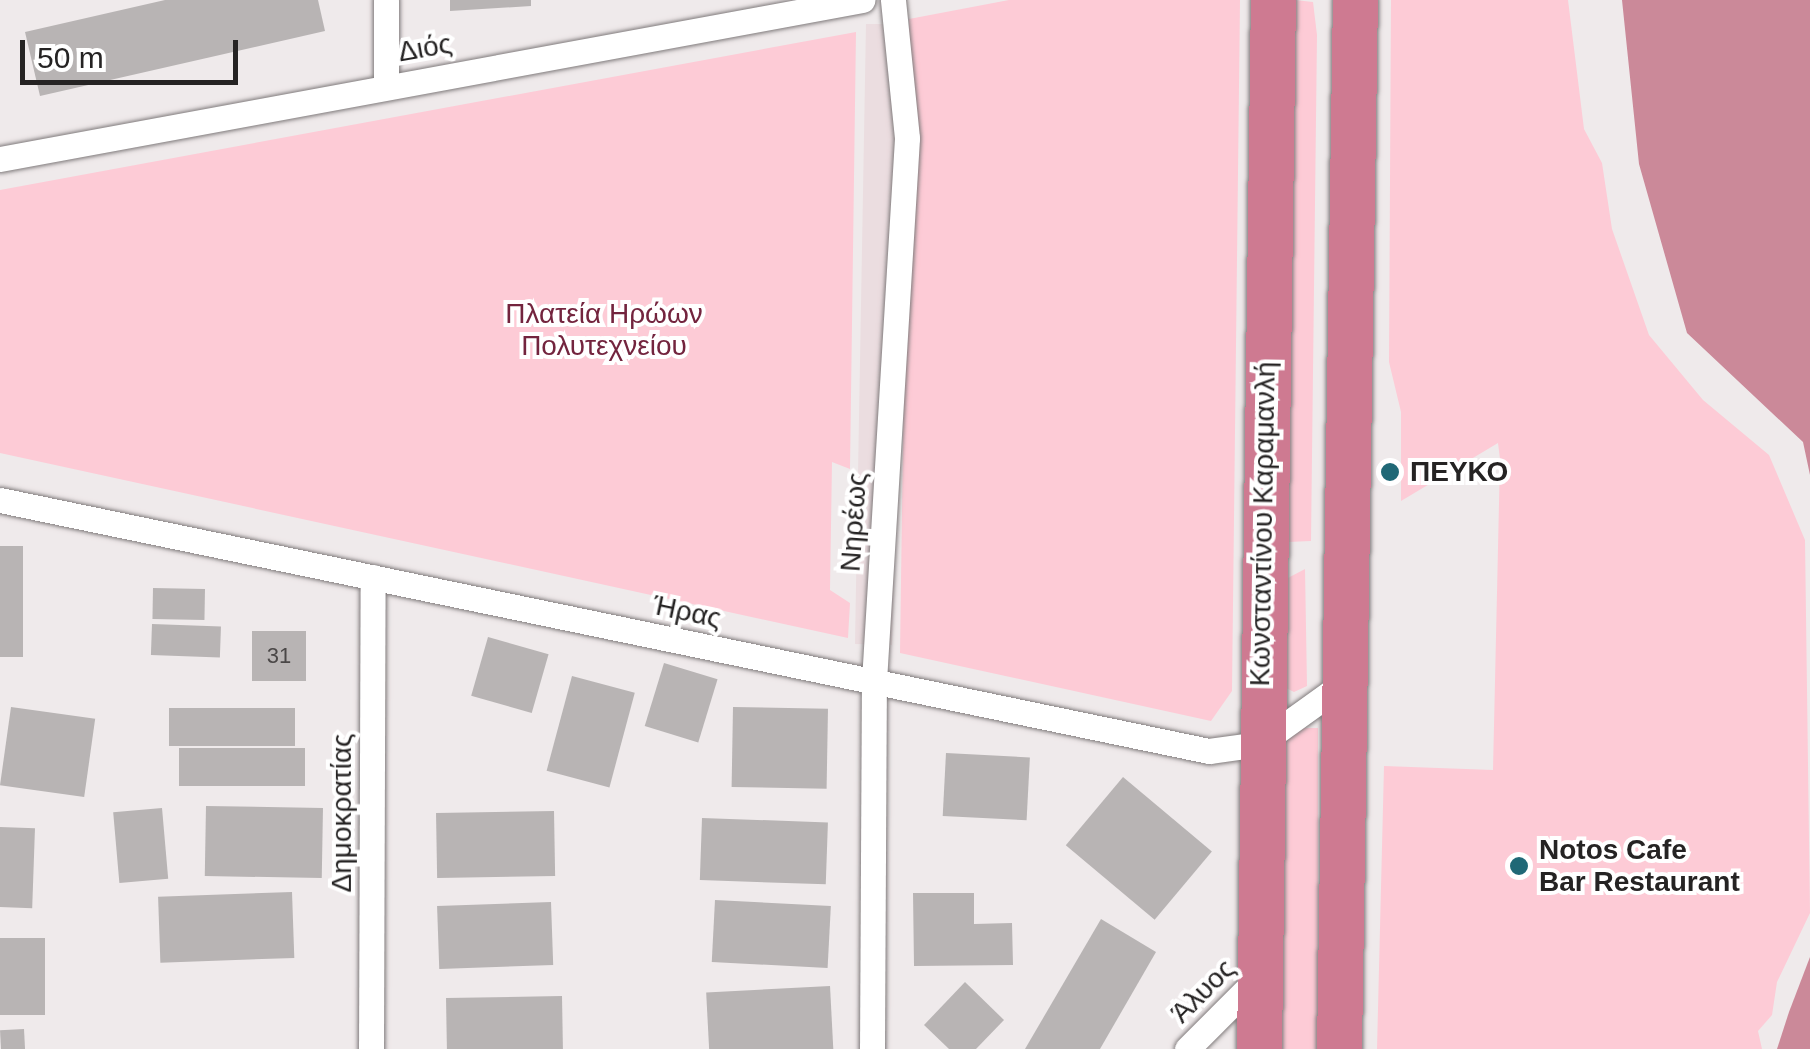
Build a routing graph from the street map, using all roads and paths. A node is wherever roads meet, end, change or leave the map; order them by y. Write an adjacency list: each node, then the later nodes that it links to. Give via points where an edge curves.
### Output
1 (386, 0): 6 (street)
2 (862, 0): 6 (street, Διός)
3 (893, 0): 10 (street, Νηρέως, via 908,138)
4 (1272, 0): 12 (highway, Κωνσταντίνου Καραμανλή)
5 (1354, 1): 11 (highway)
6 (386, 86): 7 (street, Διός)
7 (0, 159)
8 (0, 500): 9 (street, Ήρας)
9 (372, 577): 10 (street, Ήρας); 14 (street, Δημοκρατίας)
10 (874, 681): 12 (street, Ήρας, via 1209,750); 15 (street, Νηρέως)
11 (1344, 683): 12 (street, Ήρας); 18 (highway)
12 (1259, 744): 13 (highway, Κωνσταντίνου Καραμανλή)
13 (1261, 975): 16 (street, Άλυος); 17 (highway, Κωνσταντίνου Καραμανλή)
14 (372, 1049)
15 (872, 1049)
16 (1186, 1049)
17 (1260, 1049)
18 (1339, 1049)

